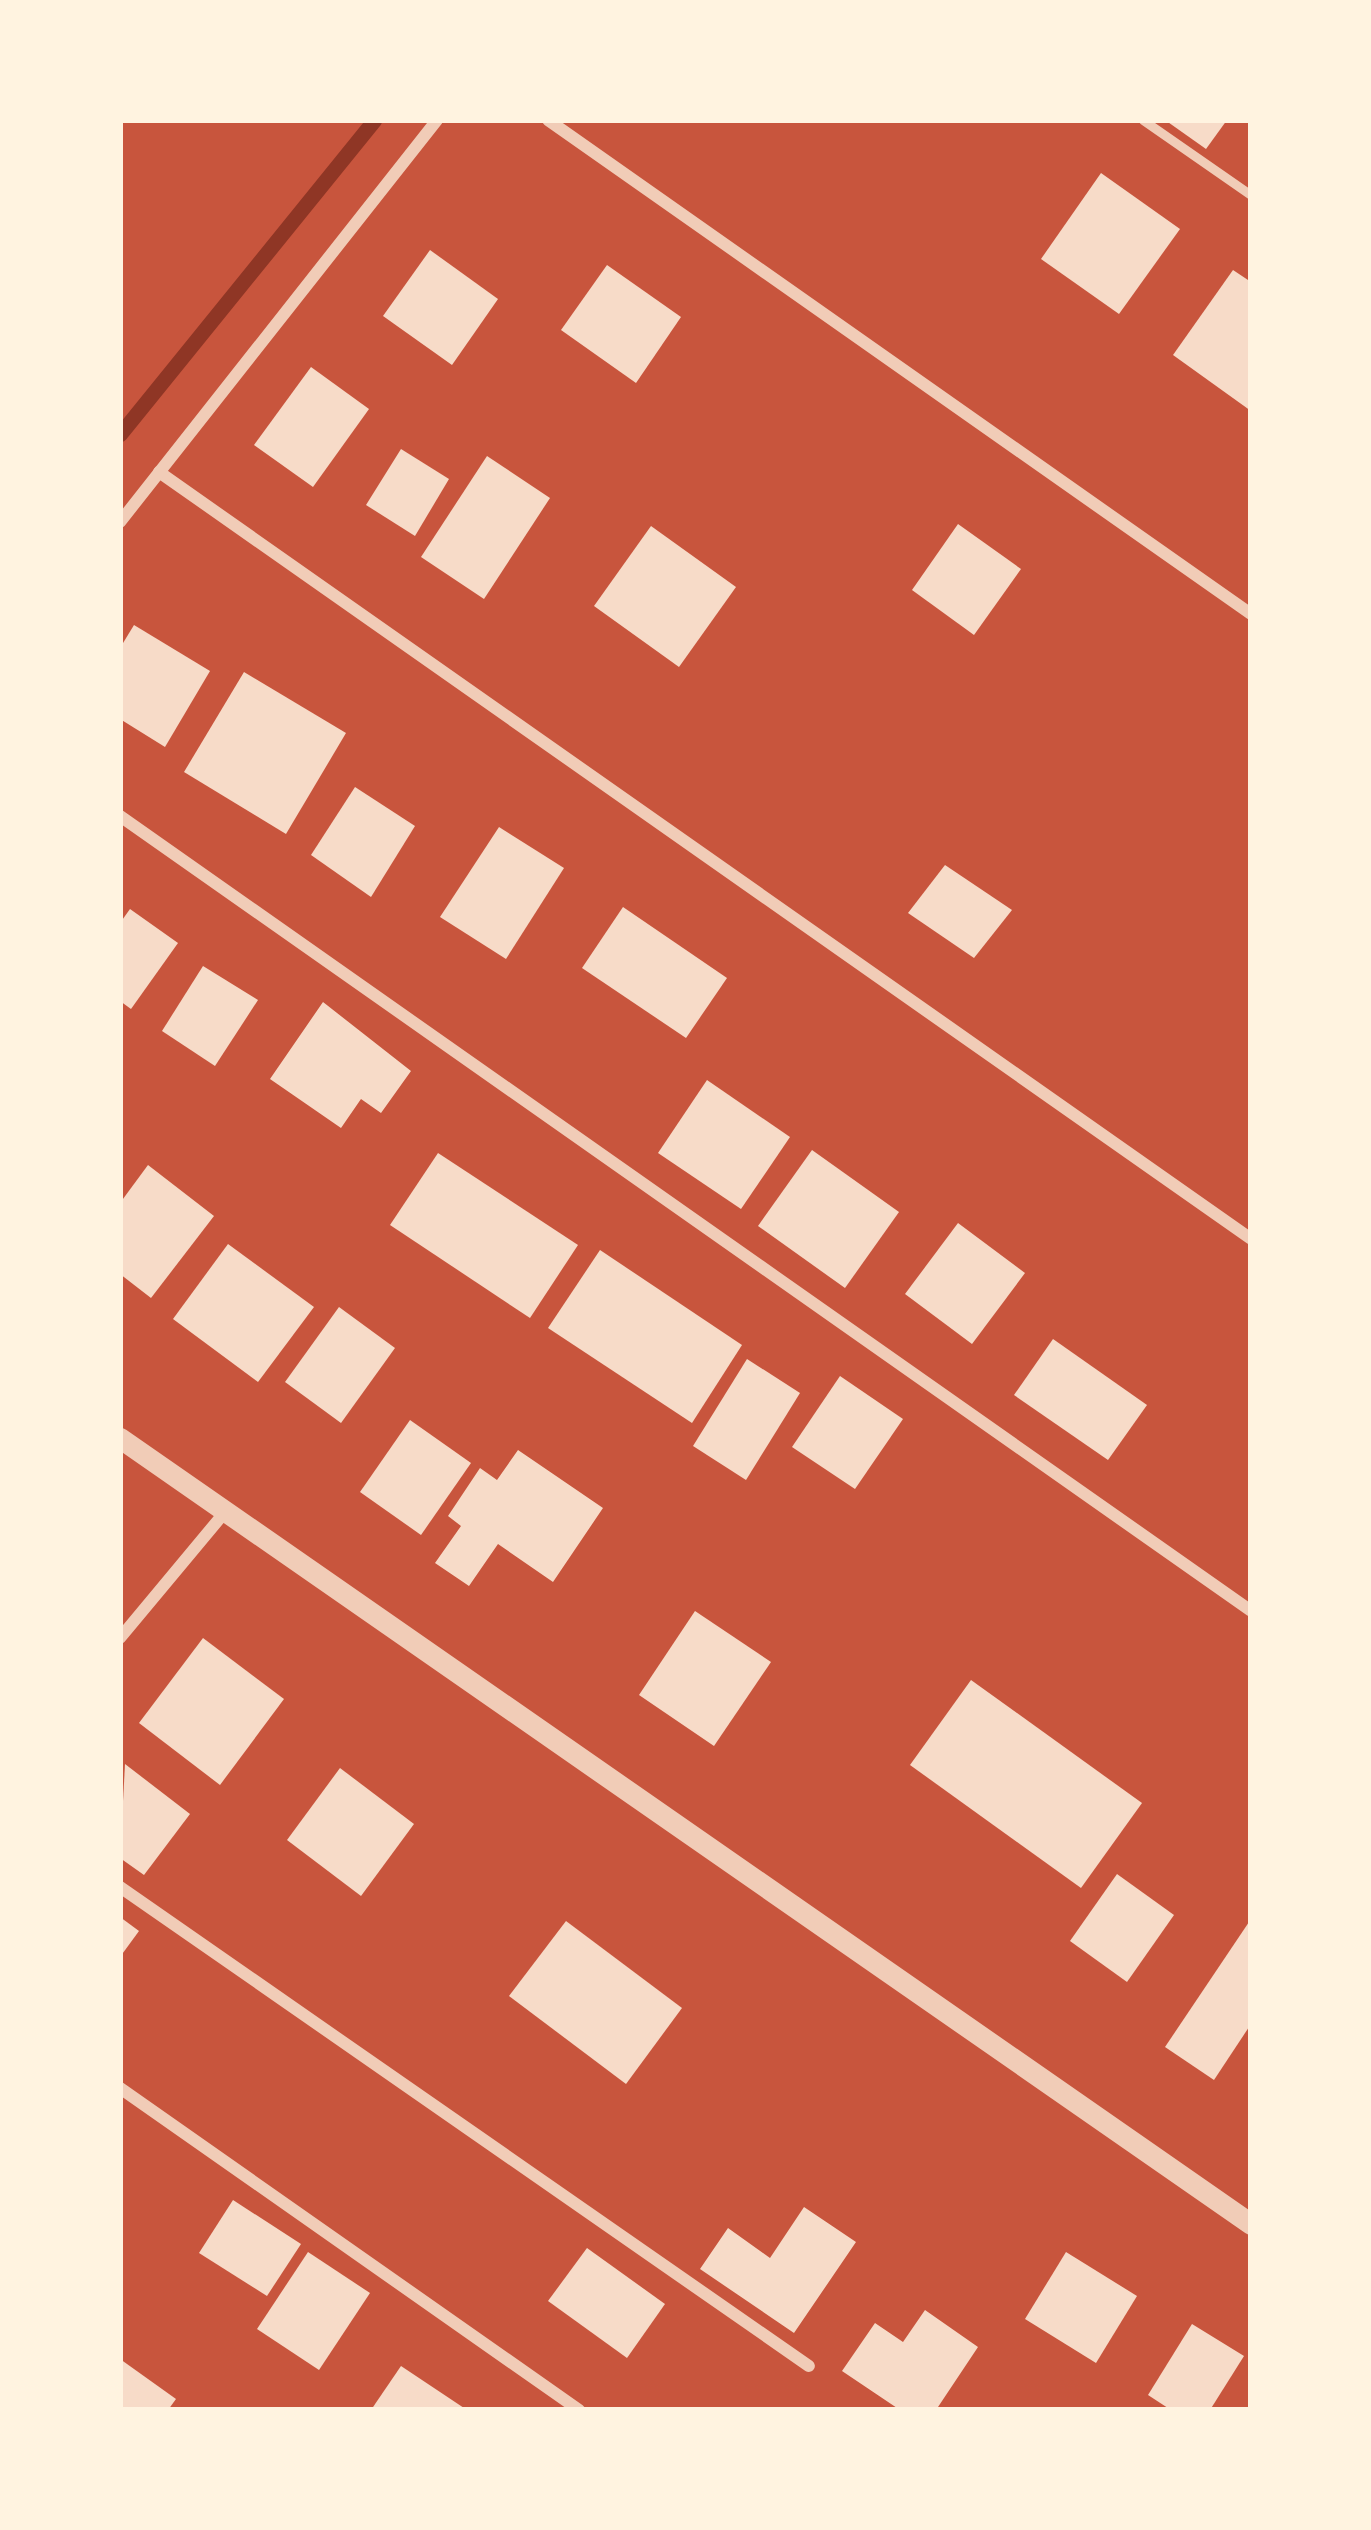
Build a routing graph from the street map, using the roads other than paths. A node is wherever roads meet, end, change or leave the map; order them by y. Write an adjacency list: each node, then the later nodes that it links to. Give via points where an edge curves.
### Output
1 (437, 120): 5 (street)
2 (548, 120): 7 (street)
3 (1143, 120): 4 (lane)
4 (1251, 195)
5 (159, 472): 6 (street); 9 (street)
6 (120, 522)
7 (1251, 614)
8 (120, 816): 12 (street)
9 (1251, 1239)
10 (120, 1438): 11 (street)
11 (227, 1510): 13 (street); 16 (street)
12 (1251, 1611)
13 (120, 1639)
14 (120, 1887): 17 (street)
15 (120, 2088): 18 (street)
16 (1251, 2224)
17 (809, 2366)
18 (580, 2410)

